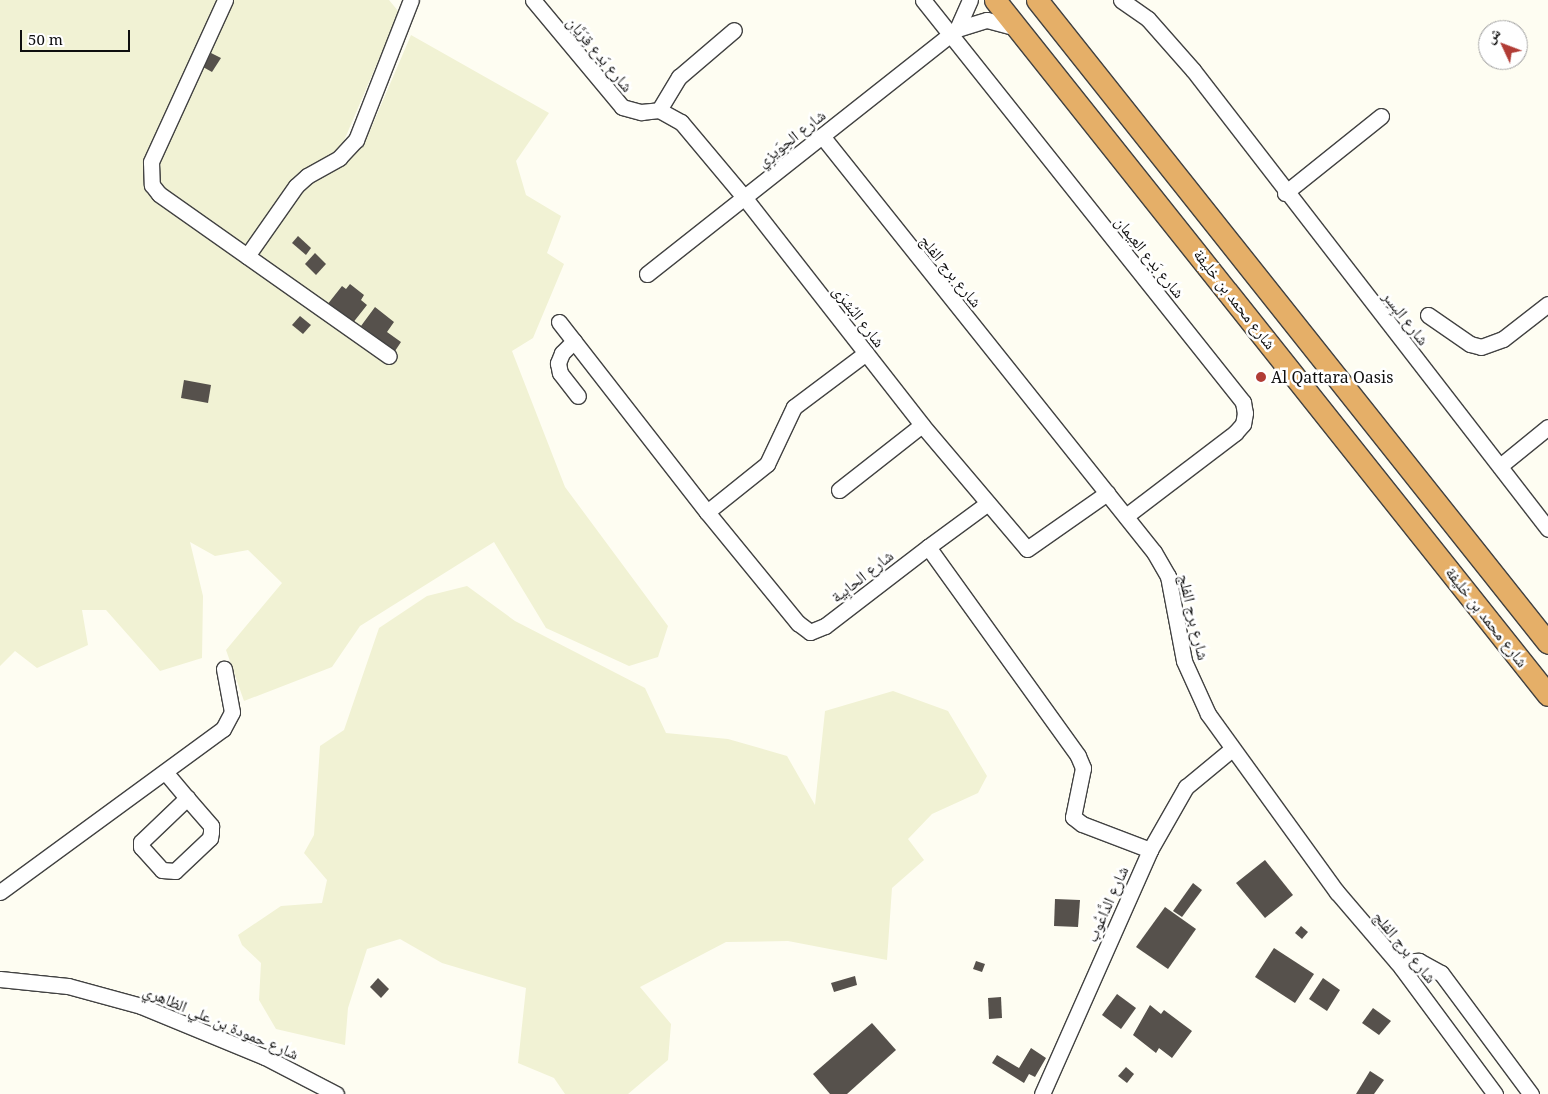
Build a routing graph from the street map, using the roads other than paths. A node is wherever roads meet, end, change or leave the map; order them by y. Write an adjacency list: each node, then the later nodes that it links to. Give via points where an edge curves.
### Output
1 (224, 0): 17 (street, via 150,173 159,194)
2 (411, 0): 17 (street, via 356,140 339,158 296,186)
3 (534, 0): 12 (street, شارع بَدع قِرَيَّان, via 614,100 631,111)
4 (923, 0): 11 (street, شارع بَدع العِيمان)
5 (970, 0): 11 (street, شارع الحِوَيزِي)
6 (995, 0): 9 (highway, شارع محمد بن خليفة)
7 (1037, 0): 36 (highway, شارع محمد بن خليفة)
8 (1121, 0): 15 (street, شارع البِسِر, via 1164,35)
9 (1018, 28): 11 (street, شارع الحِوَيزِي, via 988,20); 38 (highway, شارع محمد بن خليفة)
10 (734, 30): 12 (street, via 679,78)
11 (954, 32): 14 (street, شارع الحِوَيزِي); 33 (street, شارع بَدع العِيمان, via 1243,402 1245,413 1235,433)
12 (659, 110): 16 (street, شارع البُشرَى, via 680,122)
13 (1381, 116): 15 (street)
14 (822, 136): 16 (street, شارع الحِوَيزِي); 30 (street, شارع برج الفلج)
15 (1285, 193): 28 (street, شارع البِسِر)
16 (744, 197): 18 (street, شارع الحِوَيزِي); 23 (street, شارع البُشرَى)
17 (247, 256): 24 (street)
18 (647, 274)
19 (1548, 304): 20 (street, via 1503,340 1481,347 1470,344)
20 (1428, 315)
21 (559, 322): 22 (street, شارع الحابِية)
22 (574, 342): 25 (street, via 562,353 558,363 560,372); 32 (street, شارع الحابِية)
23 (866, 353): 26 (street, شارع البُشرَى); 32 (street, via 794,407 767,464)
24 (389, 356)
25 (578, 396)
26 (922, 425): 29 (street); 31 (street, شارع البُشرَى)
27 (1548, 427): 28 (street)
28 (1500, 466): 34 (street, شارع البِسِر)
29 (839, 490)
30 (1107, 492): 31 (street, شارع البُشرَى, via 1027,550); 33 (street, شارع برج الفلج)
31 (988, 503): 35 (street)
32 (707, 512): 35 (street, شارع الحابِية, via 798,623 810,632 826,626)
33 (1126, 516): 39 (street, شارع برج الفلج, via 1168,576 1184,661 1208,714)
34 (1548, 529)
35 (928, 547): 42 (street, via 1078,756 1083,768 1073,817 1082,824)
36 (1548, 643)
37 (224, 668): 40 (street, via 231,700 229,720 215,737)
38 (1548, 695)
39 (1232, 749): 42 (street, شارع الدَّاعُوب, via 1186,787); 44 (street, شارع برج الفلج, via 1336,892)
40 (166, 773): 41 (street); 43 (street)
41 (187, 798): 41 (street, via 211,826 210,838 175,871 162,870 141,847 141,842)
42 (1150, 850): 47 (street, شارع الدَّاعُوب)
43 (0, 892)
44 (1397, 962): 48 (street, شارع برج الفلج); 49 (street, via 1419,961 1440,973)
45 (0, 982): 46 (street, شارع حمودة بن علي الظاهري, via 68,986 141,1006 266,1057)
46 (336, 1094)
47 (1042, 1094)
48 (1495, 1094)
49 (1531, 1094)

